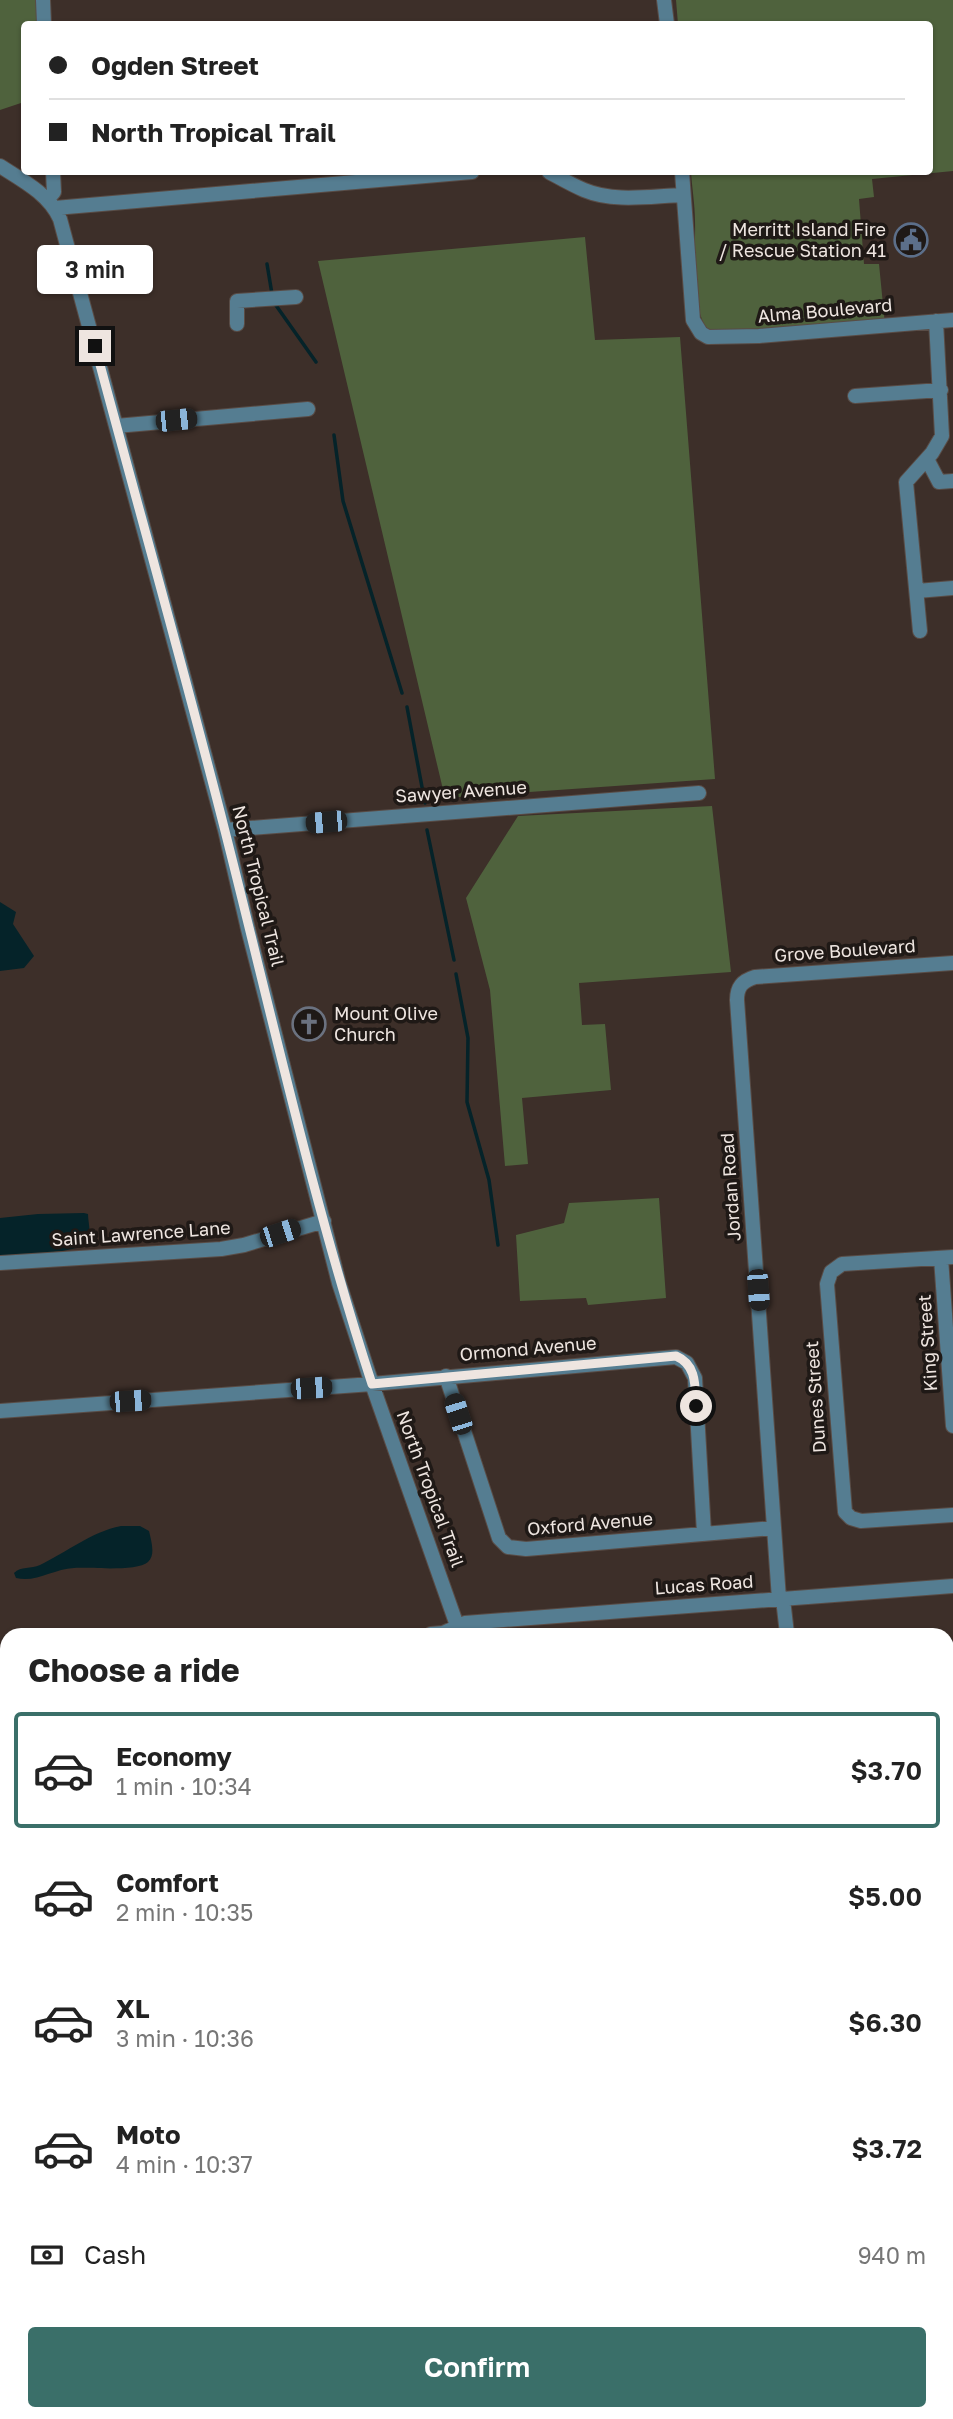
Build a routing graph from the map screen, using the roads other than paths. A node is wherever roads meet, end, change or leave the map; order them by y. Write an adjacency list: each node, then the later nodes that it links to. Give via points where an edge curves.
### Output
1 (43, 0): 3 (street)
2 (664, 0): 4 (street)
3 (44, 21)
4 (667, 21)
5 (0, 166): 11 (street)
6 (53, 175): 11 (street)
7 (433, 175): 11 (street)
8 (555, 175): 10 (street, via 597,194 628,198)
9 (682, 175): 10 (street)
10 (684, 195): 14 (street, Alma Boulevard, via 693,320 708,337)
11 (51, 204): 19 (street, North Tropical Trail)
12 (296, 297): 15 (street, via 237,301)
13 (953, 320): 14 (street, Alma Boulevard)
14 (936, 321): 16 (street)
15 (237, 324)
16 (941, 390): 17 (street); 20 (street, via 942,436)
17 (855, 396)
18 (308, 409): 19 (street)
19 (116, 426): 26 (street, North Tropical Trail)
20 (927, 460): 21 (street, via 939,482); 23 (street, via 906,482)
21 (953, 481)
22 (953, 588): 23 (street)
23 (917, 591): 24 (street)
24 (920, 631)
25 (699, 793): 26 (street, Sawyer Avenue)
26 (225, 830): 29 (street, North Tropical Trail)
27 (953, 963): 28 (street, Grove Boulevard, via 755,977)
28 (741, 984): 37 (street, Jordan Road, via 737,1000)
29 (324, 1221): 31 (street, Saint Lawrence Lane, via 221,1249); 33 (street, North Tropical Trail)
30 (947, 1257): 35 (street, King Street); 36 (street, Dunes Street, via 842,1264 831,1272 827,1284 845,1512 861,1521)
31 (0, 1264)
32 (446, 1376): 33 (street, Ormond Avenue); 38 (street, Oxford Avenue, via 499,1538 508,1547); 38 (street, Ormond Avenue, via 676,1356 687,1363 695,1378)
33 (372, 1384): 34 (street, Ormond Avenue); 41 (street, North Tropical Trail)
34 (0, 1411)
35 (953, 1426)
36 (953, 1515)
37 (774, 1528): 38 (street, Oxford Avenue); 40 (street, Jordan Road)
38 (704, 1533)
39 (953, 1586): 40 (street, Lucas Road)
40 (781, 1599): 42 (street, Lucas Road, via 466,1623); 43 (street, Jordan Road)
41 (458, 1628)
42 (461, 1628)
43 (786, 1628)

